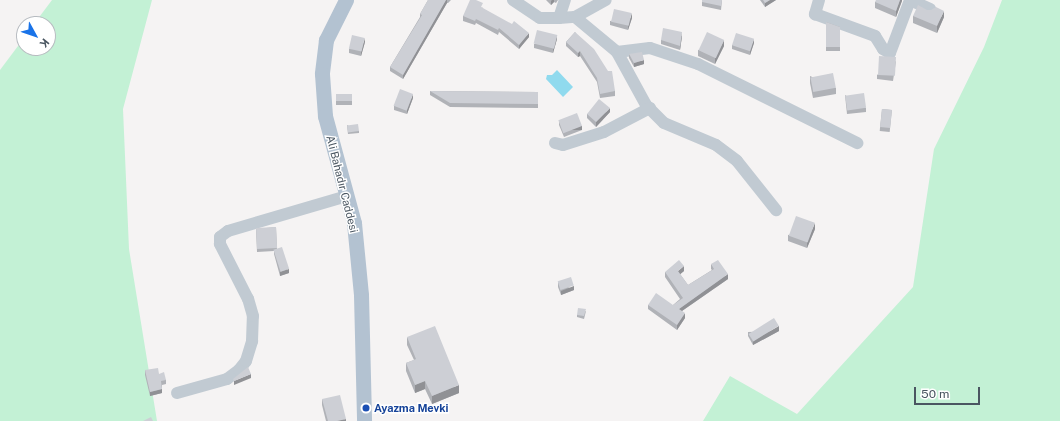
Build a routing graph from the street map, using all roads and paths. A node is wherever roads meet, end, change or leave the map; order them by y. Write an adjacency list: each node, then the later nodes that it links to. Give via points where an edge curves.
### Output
1 (346, 0): 14 (main road, Ali Bahadır Caddesi, via 326,40 322,74 325,116)
2 (513, 0): 9 (street, via 540,18)
3 (565, 0): 9 (street)
4 (606, 0): 8 (street)
5 (819, 0): 6 (street, via 815,14 875,36 883,49 890,53)
6 (910, 0): 7 (street)
7 (930, 9)
8 (575, 17): 9 (street); 10 (street)
9 (558, 18)
10 (617, 52): 11 (street); 13 (street, via 650,48 698,64)
11 (650, 108): 12 (street, via 604,132 563,145); 15 (street, via 664,123 716,145 737,161)
12 (555, 143)
13 (857, 143)
14 (347, 196): 16 (street, via 228,231 220,237 220,244 248,299 253,316 252,341 246,361 227,379); 17 (main road, Ali Bahadır Caddesi, via 354,223 361,295)
15 (776, 210)
16 (177, 393)
17 (364, 421)

